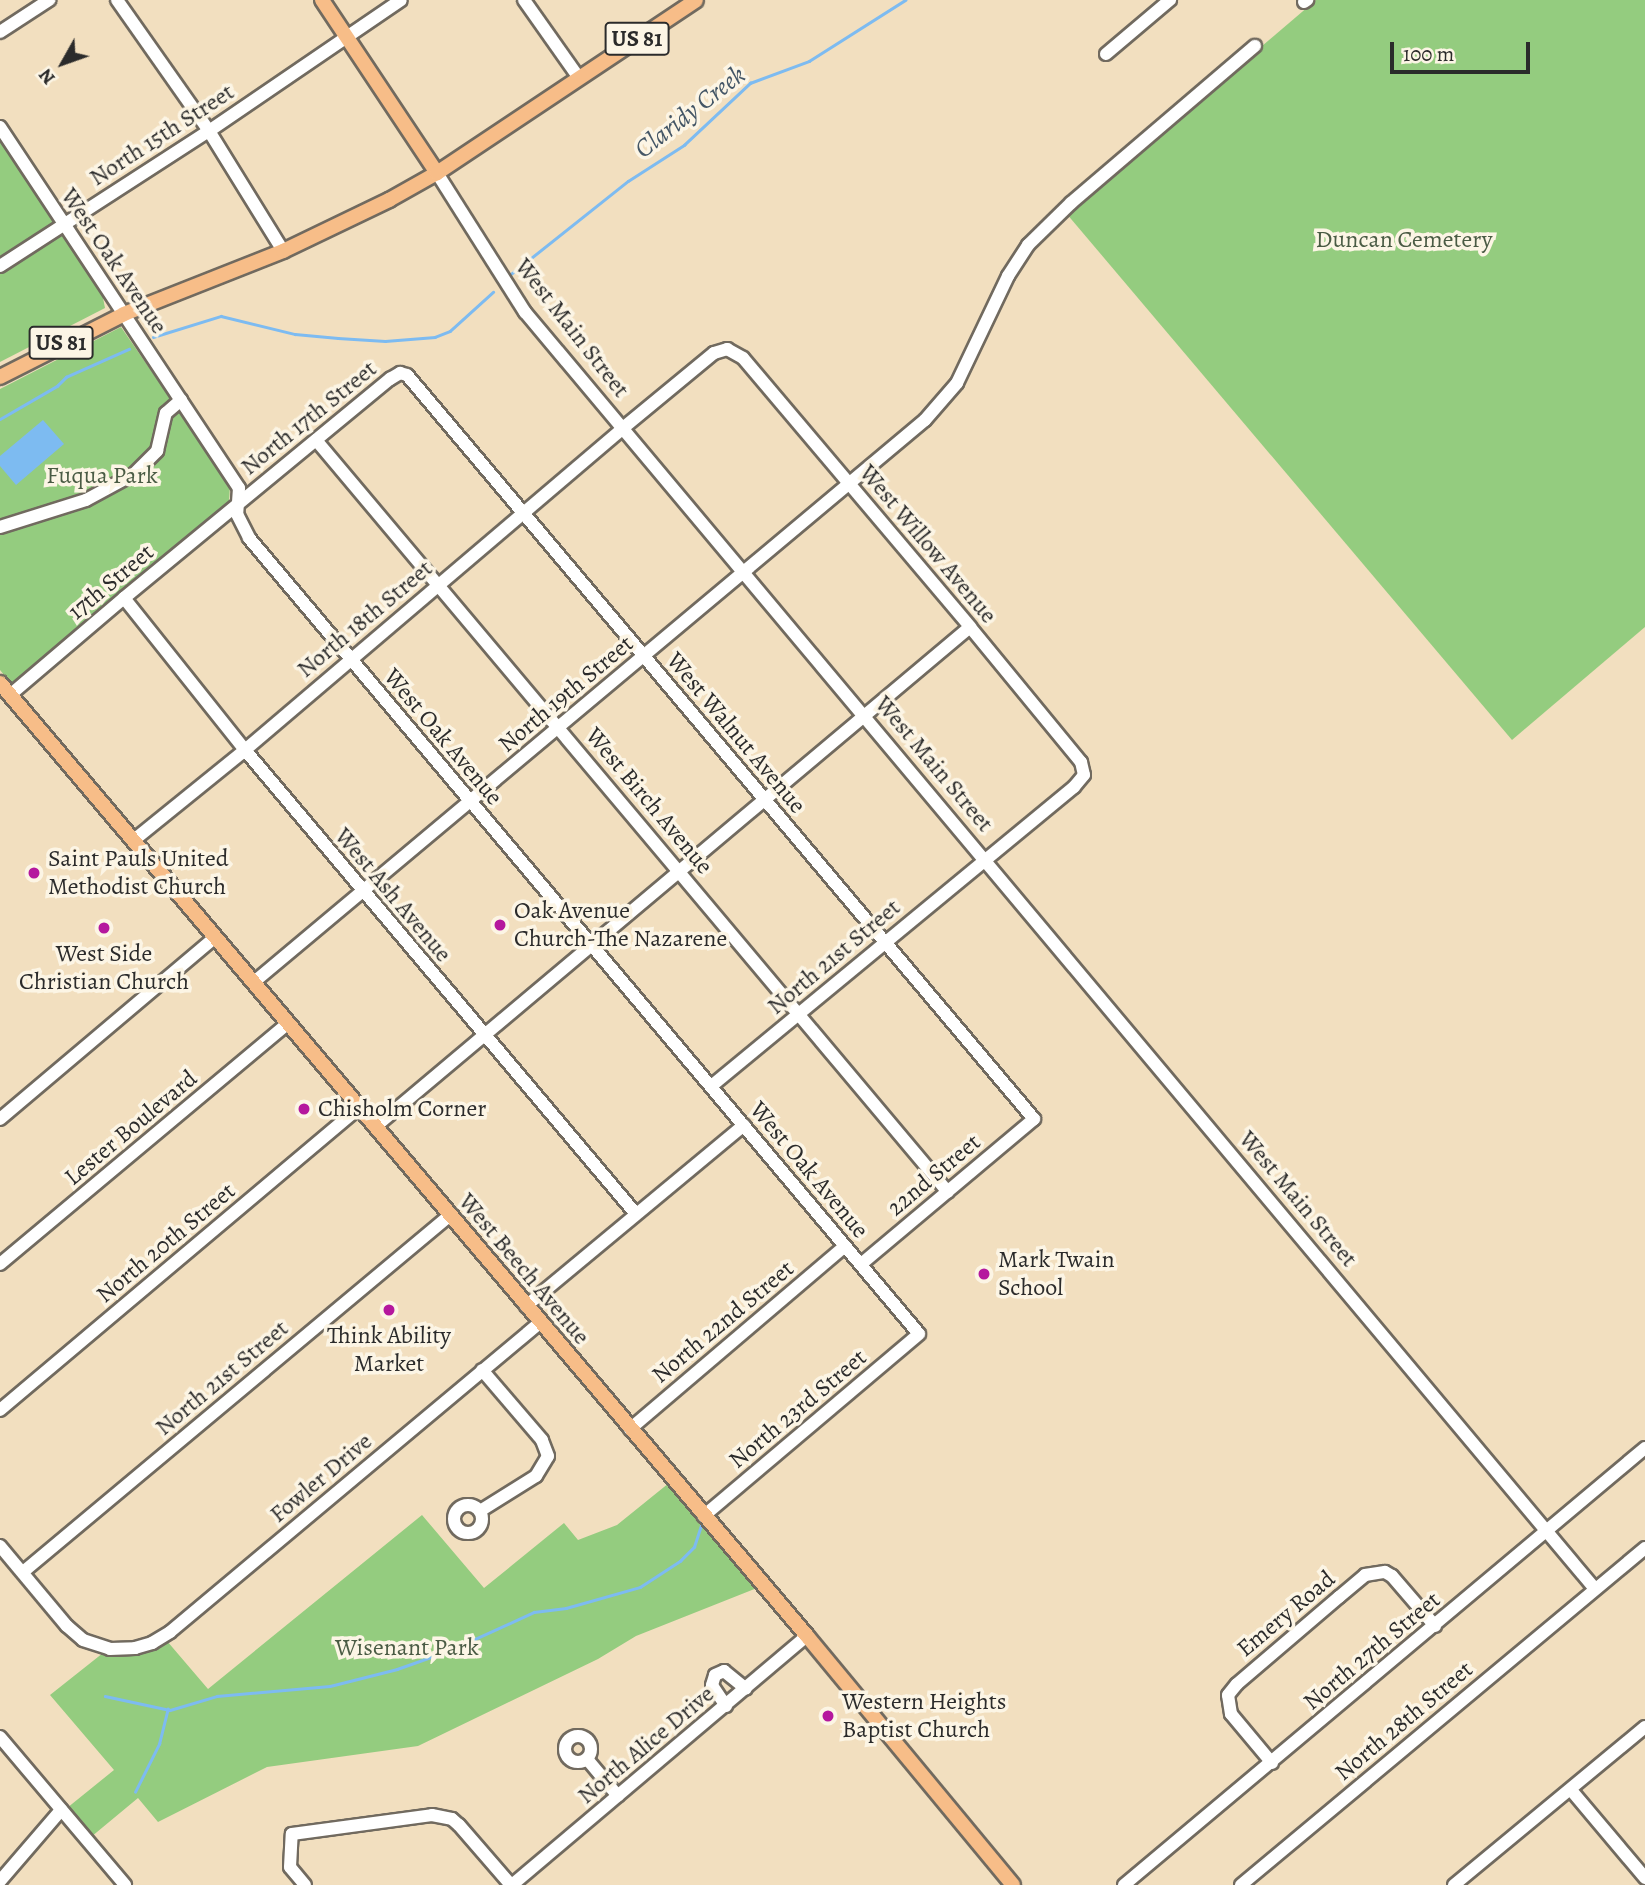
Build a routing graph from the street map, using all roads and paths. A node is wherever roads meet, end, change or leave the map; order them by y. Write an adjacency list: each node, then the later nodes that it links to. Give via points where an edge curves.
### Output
1 (49, 0): 8 (street)
2 (117, 0): 14 (street)
3 (322, 0): 9 (main road, West Main Street)
4 (401, 0): 9 (street, North 15th Street)
5 (524, 0): 12 (street)
6 (696, 0): 12 (main road, US 81)
7 (1170, 0): 11 (street)
8 (0, 33)
9 (346, 36): 14 (street, North 15th Street); 15 (main road, West Main Street)
10 (1255, 46): 26 (street, North 19th Street, via 1028,245 944,400)
11 (1106, 54)
12 (579, 78): 15 (main road, US 81)
13 (0, 127): 16 (street, West Oak Avenue)
14 (209, 131): 16 (street, North 15th Street); 17 (street)
15 (437, 173): 17 (main road, US 81); 24 (street, West Main Street, via 525,312)
16 (64, 224): 18 (street, North 15th Street); 19 (street, West Oak Avenue)
17 (283, 251): 19 (main road, US 81)
18 (0, 266)
19 (124, 314): 22 (main road, US 81); 23 (street, West Oak Avenue)
20 (727, 349): 24 (street, North 18th Street, via 713,354); 26 (street, West Willow Avenue, via 743,358)
21 (407, 375): 25 (street, North 17th Street, via 400,373 390,379); 28 (street, West Walnut Avenue)
22 (0, 377)
23 (181, 400): 27 (street, West Oak Avenue, via 239,488); 29 (street, via 166,413 157,451 134,474 86,500)
24 (623, 428): 28 (street, North 18th Street); 30 (street, West Main Street)
25 (316, 440): 27 (street, North 17th Street); 31 (street, West Birch Avenue)
26 (849, 482): 30 (street, North 19th Street); 33 (street, West Willow Avenue)
27 (240, 501): 32 (street, 17th Street); 35 (street, West Oak Avenue, via 237,514 249,538)
28 (523, 513): 31 (street, North 18th Street); 34 (street, West Walnut Avenue)
29 (0, 527)
30 (743, 571): 34 (street, North 19th Street); 38 (street, West Main Street)
31 (437, 585): 35 (street, North 18th Street); 39 (street, West Birch Avenue)
32 (124, 598): 37 (street, 17th Street); 40 (street, West Ash Avenue)
33 (970, 627): 38 (street); 41 (street, West Willow Avenue, via 1081,762)
34 (643, 657): 39 (street, North 19th Street); 42 (street, West Walnut Avenue)
35 (351, 658): 40 (street, North 18th Street); 43 (street, West Oak Avenue)
36 (0, 683): 37 (main road, West Beech Avenue)
37 (10, 695): 44 (main road, West Beech Avenue)
38 (864, 715): 42 (street); 45 (street, West Main Street)
39 (559, 727): 43 (street, North 19th Street); 46 (street, West Birch Avenue)
40 (245, 750): 44 (street, North 18th Street); 47 (street, West Ash Avenue)
41 (1084, 775): 45 (street, North 21st Street)
42 (765, 799): 46 (street); 49 (street, West Walnut Avenue)
43 (471, 803): 47 (street, North 19th Street); 50 (street, West Oak Avenue)
44 (134, 840): 48 (main road, West Beech Avenue)
45 (984, 860): 49 (street, North 21st Street); 76 (street, West Main Street)
46 (679, 870): 50 (street); 52 (street, West Birch Avenue)
47 (364, 892): 51 (street, North 19th Street); 54 (street, West Ash Avenue)
48 (215, 937): 51 (main road, West Beech Avenue); 57 (street)
49 (884, 942): 52 (street, North 21st Street); 58 (street, West Walnut Avenue)
50 (591, 944): 54 (street); 55 (street, West Oak Avenue)
51 (254, 982): 53 (main road, West Beech Avenue)
52 (799, 1013): 55 (street, North 21st Street); 61 (street, West Birch Avenue)
53 (288, 1023): 56 (main road, West Beech Avenue); 65 (street, Lester Boulevard)
54 (484, 1036): 60 (street); 62 (street, West Ash Avenue)
55 (711, 1086): 59 (street, West Oak Avenue)
56 (359, 1108): 60 (main road, West Beech Avenue); 71 (street, North 20th Street)
57 (0, 1119)
58 (1034, 1119): 61 (street, 22nd Street)
59 (744, 1125): 62 (street); 64 (street, West Oak Avenue)
60 (375, 1127): 63 (main road, West Beech Avenue)
61 (948, 1192): 66 (street, 22nd Street)
62 (636, 1214): 67 (street)
63 (449, 1216): 67 (main road, West Beech Avenue); 79 (street, North 21st Street)
64 (844, 1247): 66 (street, West Oak Avenue); 72 (street, North 22nd Street)
65 (0, 1264)
66 (861, 1264): 69 (street, West Oak Avenue)
67 (526, 1306): 68 (main road, West Beech Avenue)
68 (539, 1323): 70 (street, Fowler Drive); 72 (main road, West Beech Avenue)
69 (919, 1334): 75 (street, North 23rd Street)
70 (482, 1370): 74 (street, via 542,1440 548,1456 536,1476); 79 (street, Fowler Drive, via 152,1643 121,1650 101,1648 75,1634)
71 (0, 1410)
72 (630, 1429): 75 (main road, West Beech Avenue)
73 (1645, 1448): 76 (street, North 27th Street)
74 (480, 1511)
75 (704, 1516): 82 (main road, West Beech Avenue)
76 (1546, 1531): 80 (street, West Main Street); 81 (street, North 27th Street)
77 (0, 1546): 79 (street)
78 (1645, 1548): 80 (street, North 28th Street)
79 (23, 1572)
80 (1595, 1589): 100 (street, North 28th Street)
81 (1434, 1626): 88 (street, North 27th Street); 88 (street, Emery Road, via 1392,1576 1385,1572 1365,1575 1228,1695 1231,1714)
82 (807, 1636): 83 (street, North Alice Drive); 98 (main road, West Beech Avenue)
83 (746, 1689): 84 (street, North Alice Drive); 84 (street, via 724,1671 715,1675 712,1685)
84 (726, 1706): 90 (street, North Alice Drive)
85 (1645, 1727): 89 (street)
86 (0, 1737): 91 (street)
87 (587, 1759): 90 (street)
88 (1272, 1763): 99 (street, North 27th Street)
89 (1571, 1790): 92 (street); 94 (street)
90 (618, 1796): 97 (street, North Alice Drive)
91 (61, 1810): 93 (street); 95 (street)
92 (1645, 1878)
93 (0, 1881)
94 (1462, 1882)
95 (125, 1885)
96 (305, 1885): 97 (street, via 290,1867 292,1834 421,1815 444,1816 459,1825)
97 (512, 1885)
98 (1013, 1885)
99 (1124, 1885)
100 (1241, 1885)

